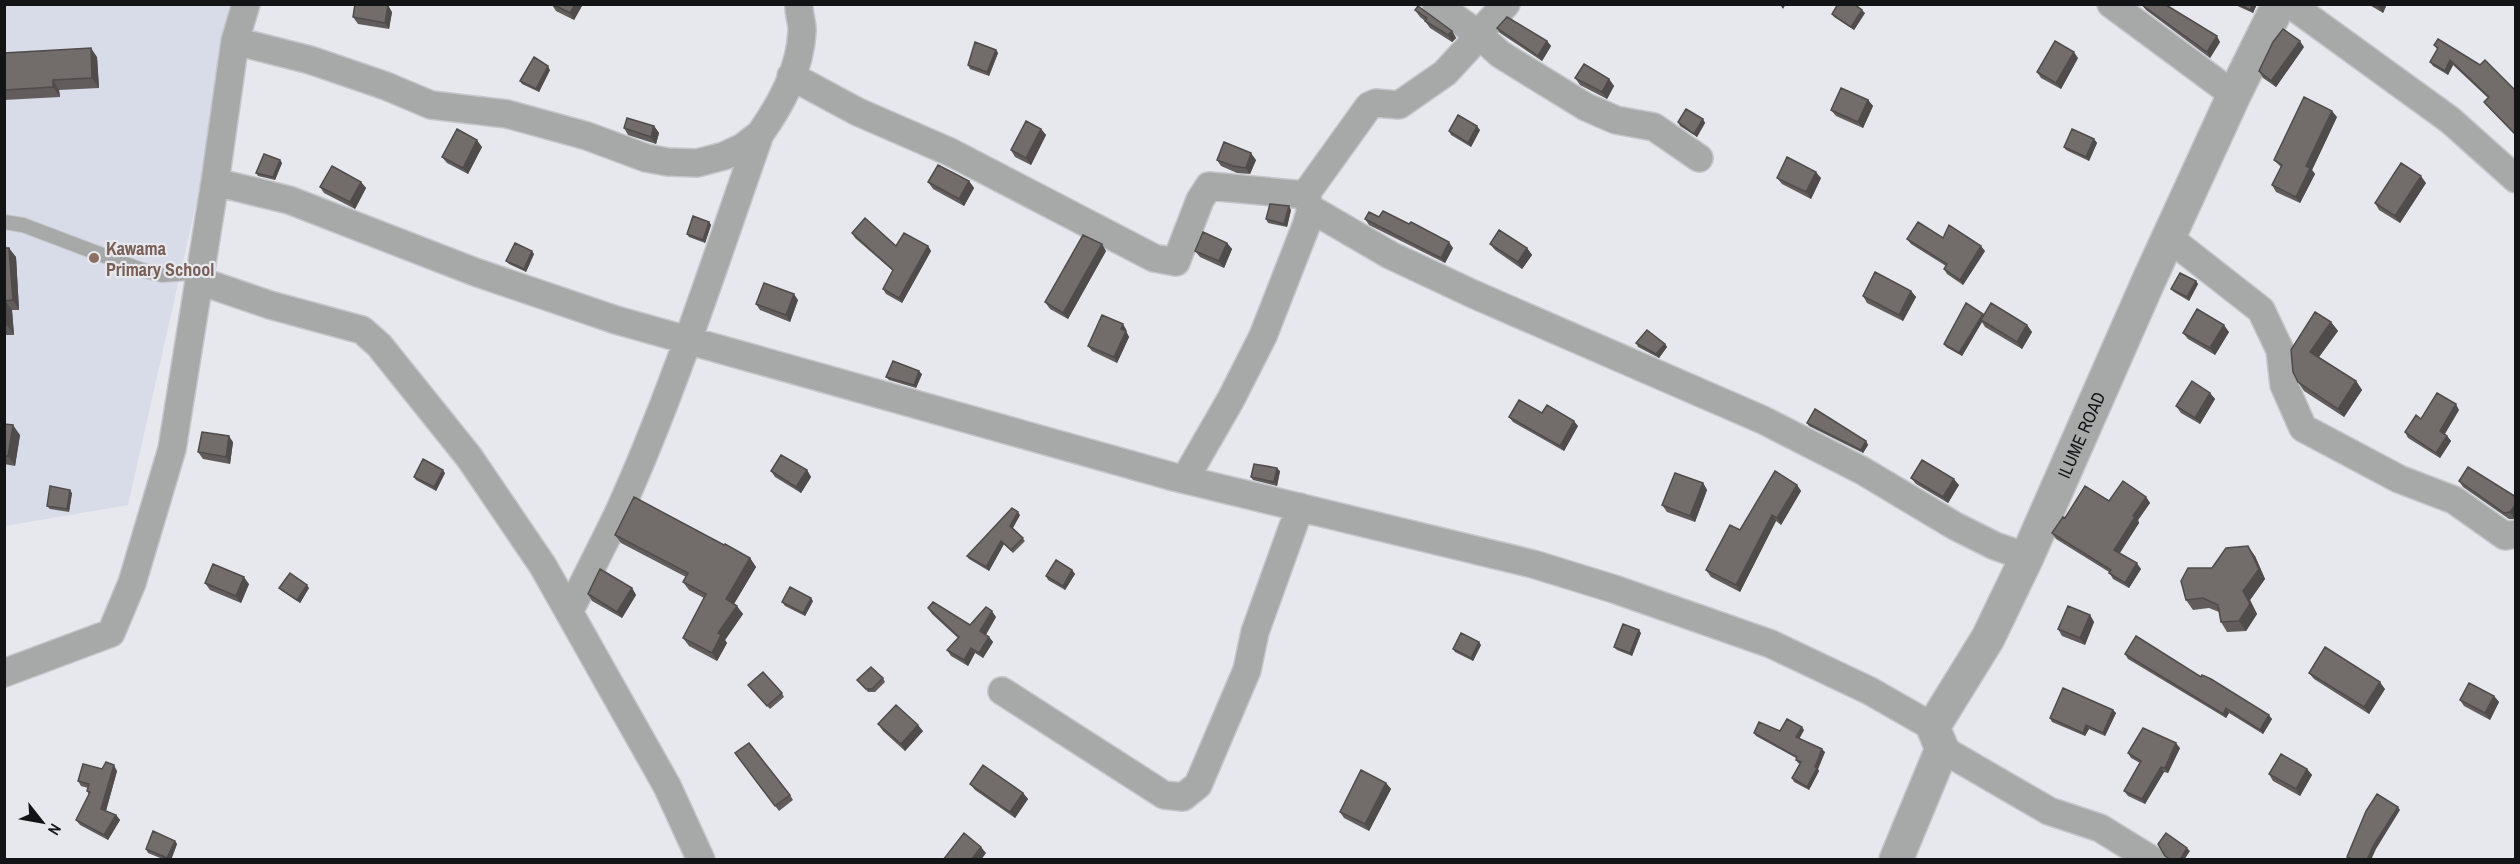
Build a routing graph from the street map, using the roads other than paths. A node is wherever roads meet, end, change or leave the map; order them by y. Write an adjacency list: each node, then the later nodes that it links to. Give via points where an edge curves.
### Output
1 (246, 4): 9 (street)
2 (799, 4): 10 (street, via 802,30)
3 (1436, 4): 8 (street)
4 (1506, 4): 8 (street)
5 (2111, 4): 11 (street)
6 (2279, 4): 11 (street, ILUME ROAD)
7 (2290, 4): 14 (street, via 2450,120)
8 (1478, 33): 13 (street, via 1500,54 1586,106 1616,120 1654,127); 16 (street, via 1445,73 1398,105 1370,106)
9 (235, 41): 12 (street, via 310,60 431,105 507,114 668,162 697,163 724,156); 15 (street)
10 (791, 76): 12 (street, via 775,113); 16 (street, via 858,112 950,152 1154,258 1176,262 1209,186)
11 (2234, 95): 18 (street, ILUME ROAD)
12 (760, 134): 20 (street)
13 (1699, 158)
14 (2516, 179)
15 (215, 183): 19 (street); 20 (street, via 290,200 475,272)
16 (1308, 202): 21 (street, via 1306,226 1263,336); 24 (street, via 1390,255 1763,420 1863,471 1955,526 1995,546)
17 (4, 222): 19 (lane, via 142,270)
18 (2169, 238): 23 (street, via 2261,310 2280,350 2284,385 2302,429 2399,479 2454,500 2505,536); 24 (street, ILUME ROAD)
19 (201, 276): 25 (street, via 270,305 362,330 379,345 470,457); 26 (street, via 172,449 132,583 111,633)
20 (688, 340): 21 (street); 25 (street, via 618,513)
21 (1185, 479): 22 (street)
22 (1300, 507): 27 (street, via 1255,632 1247,670 1198,785 1183,797 1164,795); 28 (street, via 1533,564 1771,644 1870,691)
23 (2516, 534)
24 (2027, 556): 28 (street, ILUME ROAD)
25 (569, 612): 29 (street, via 667,786)
26 (4, 673)
27 (1002, 691)
28 (1938, 738): 30 (street, ILUME ROAD); 31 (street, via 2049,811 2100,828)
29 (701, 860)
30 (1896, 860)
31 (2152, 860)

